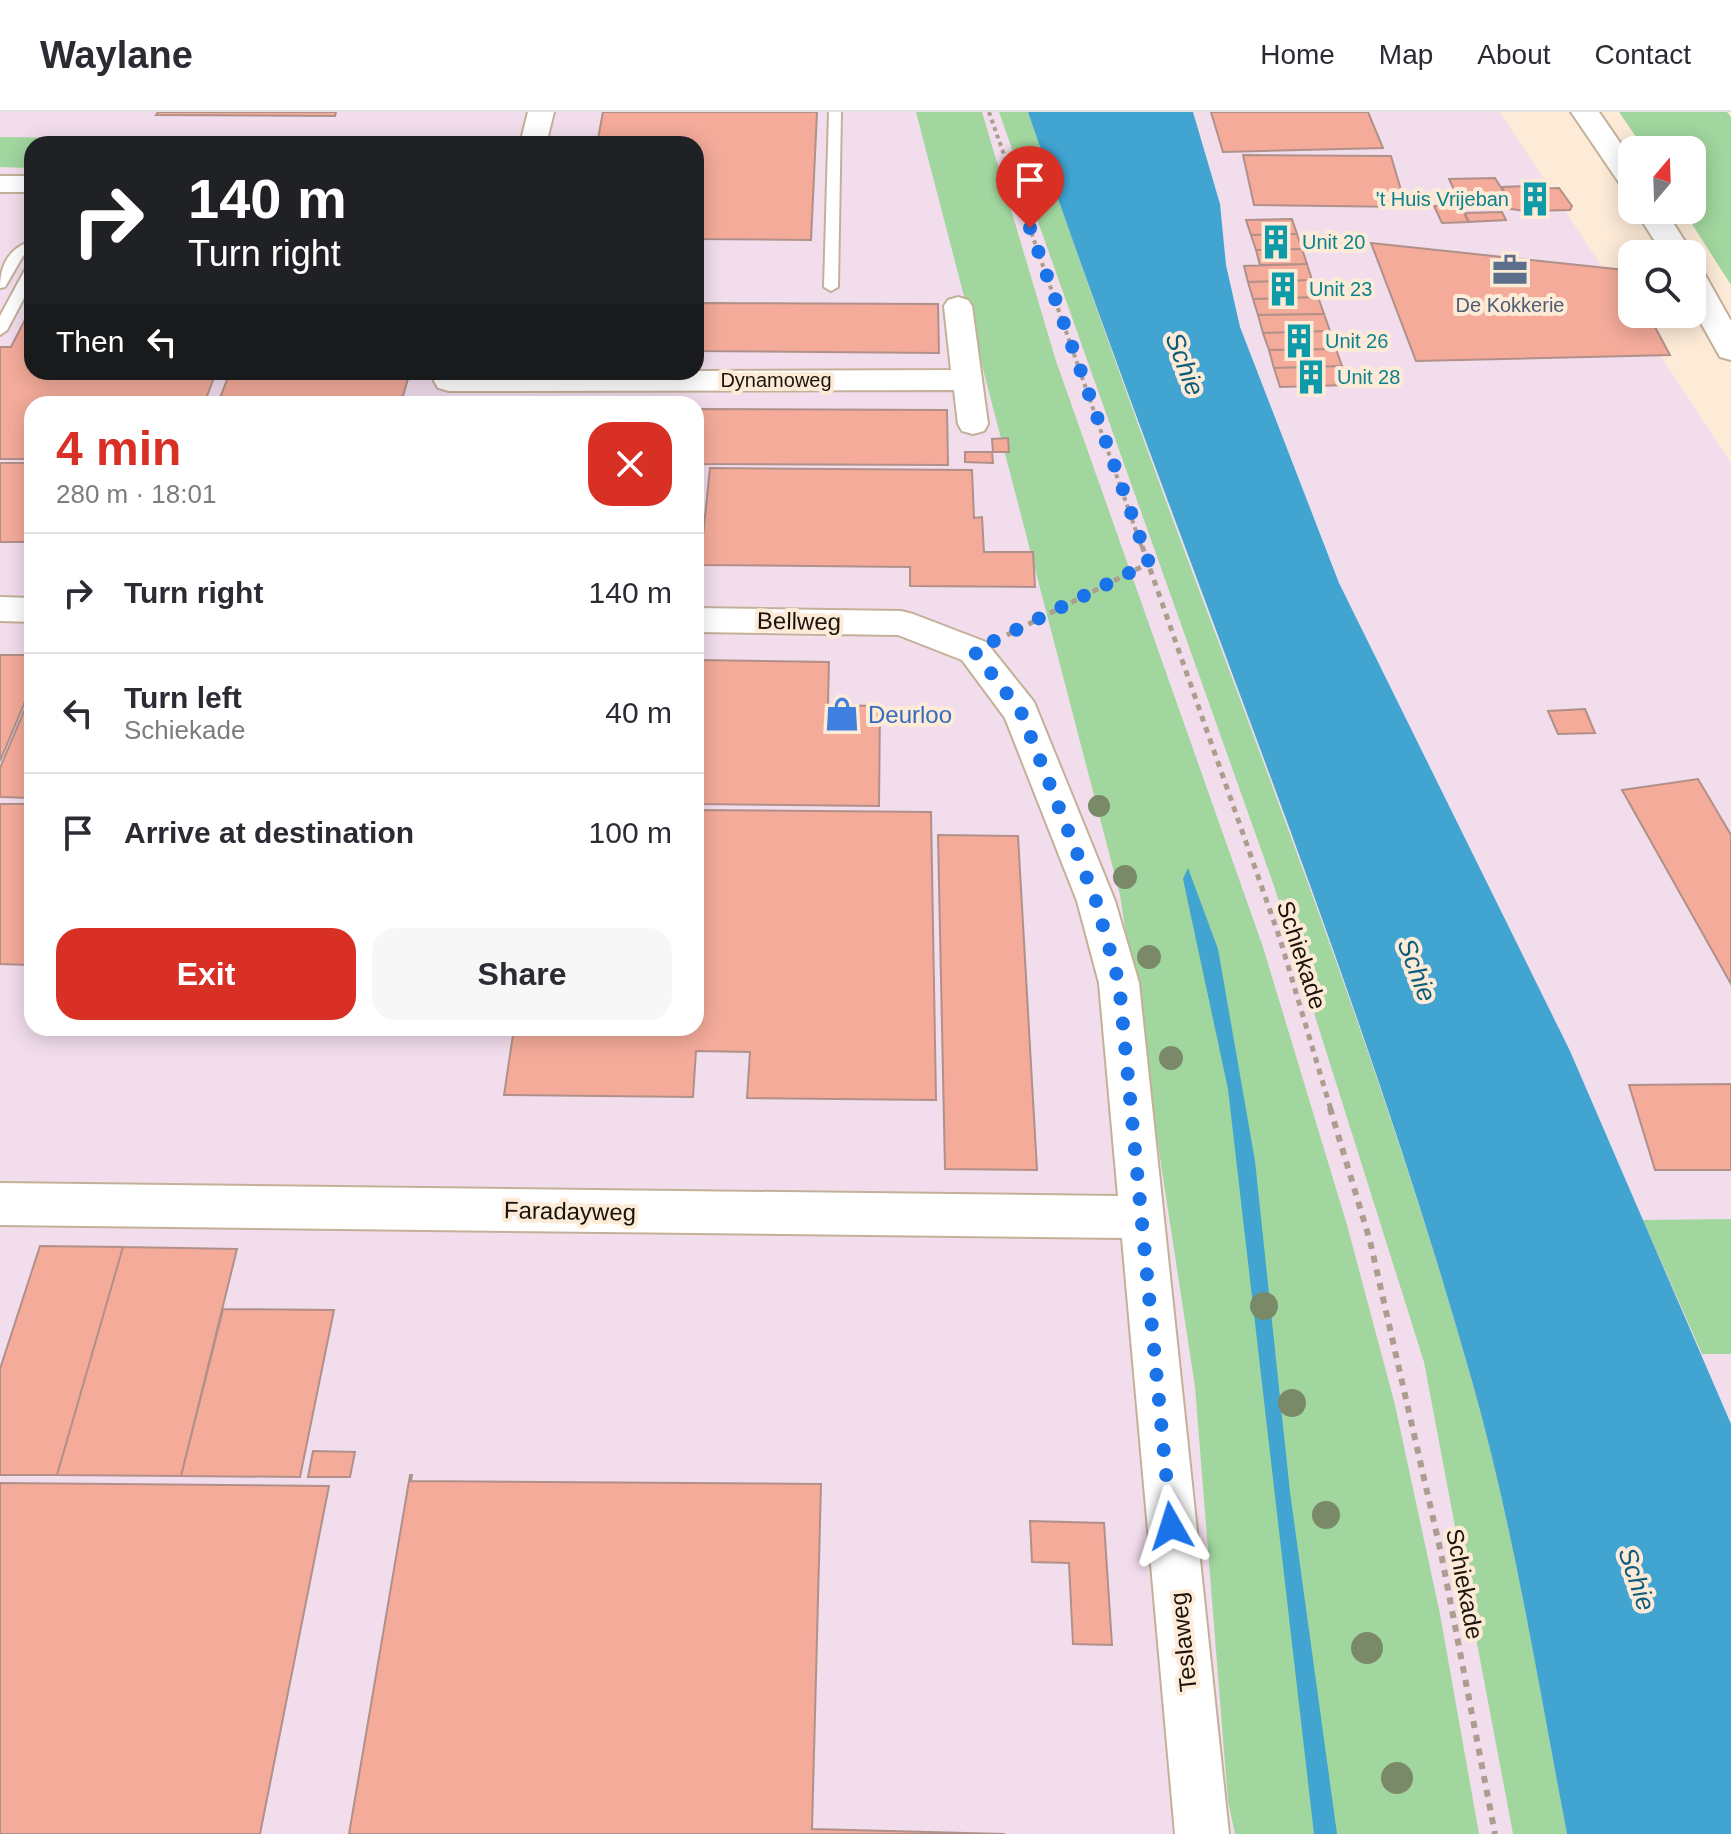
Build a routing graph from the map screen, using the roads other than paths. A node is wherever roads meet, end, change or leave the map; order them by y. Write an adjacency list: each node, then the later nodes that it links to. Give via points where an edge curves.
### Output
1 (541, 112): 4 (street)
2 (835, 112): 11 (lane)
3 (1585, 112): 5 (street)
4 (535, 136)
5 (1618, 160)
6 (24, 185): 7 (street)
7 (2, 186)
8 (24, 249): 9 (lane)
9 (0, 284)
10 (24, 285): 14 (lane)
11 (831, 287)
12 (1706, 304): 15 (street)
13 (958, 306): 17 (street)
14 (0, 330)
15 (1731, 350)
16 (449, 380): 17 (street, Dynamoweg)
17 (967, 380): 18 (street)
18 (973, 424)
19 (0, 609): 20 (street)
20 (24, 610)
21 (704, 620): 22 (street, Bellweg, via 901,623)
22 (974, 651): 24 (street, Teslaweg, via 1021,712 1096,901 1119,983)
23 (0, 1204): 24 (street, Faradayweg)
24 (1140, 1217): 25 (street, Teslaweg)
25 (1202, 1834)

